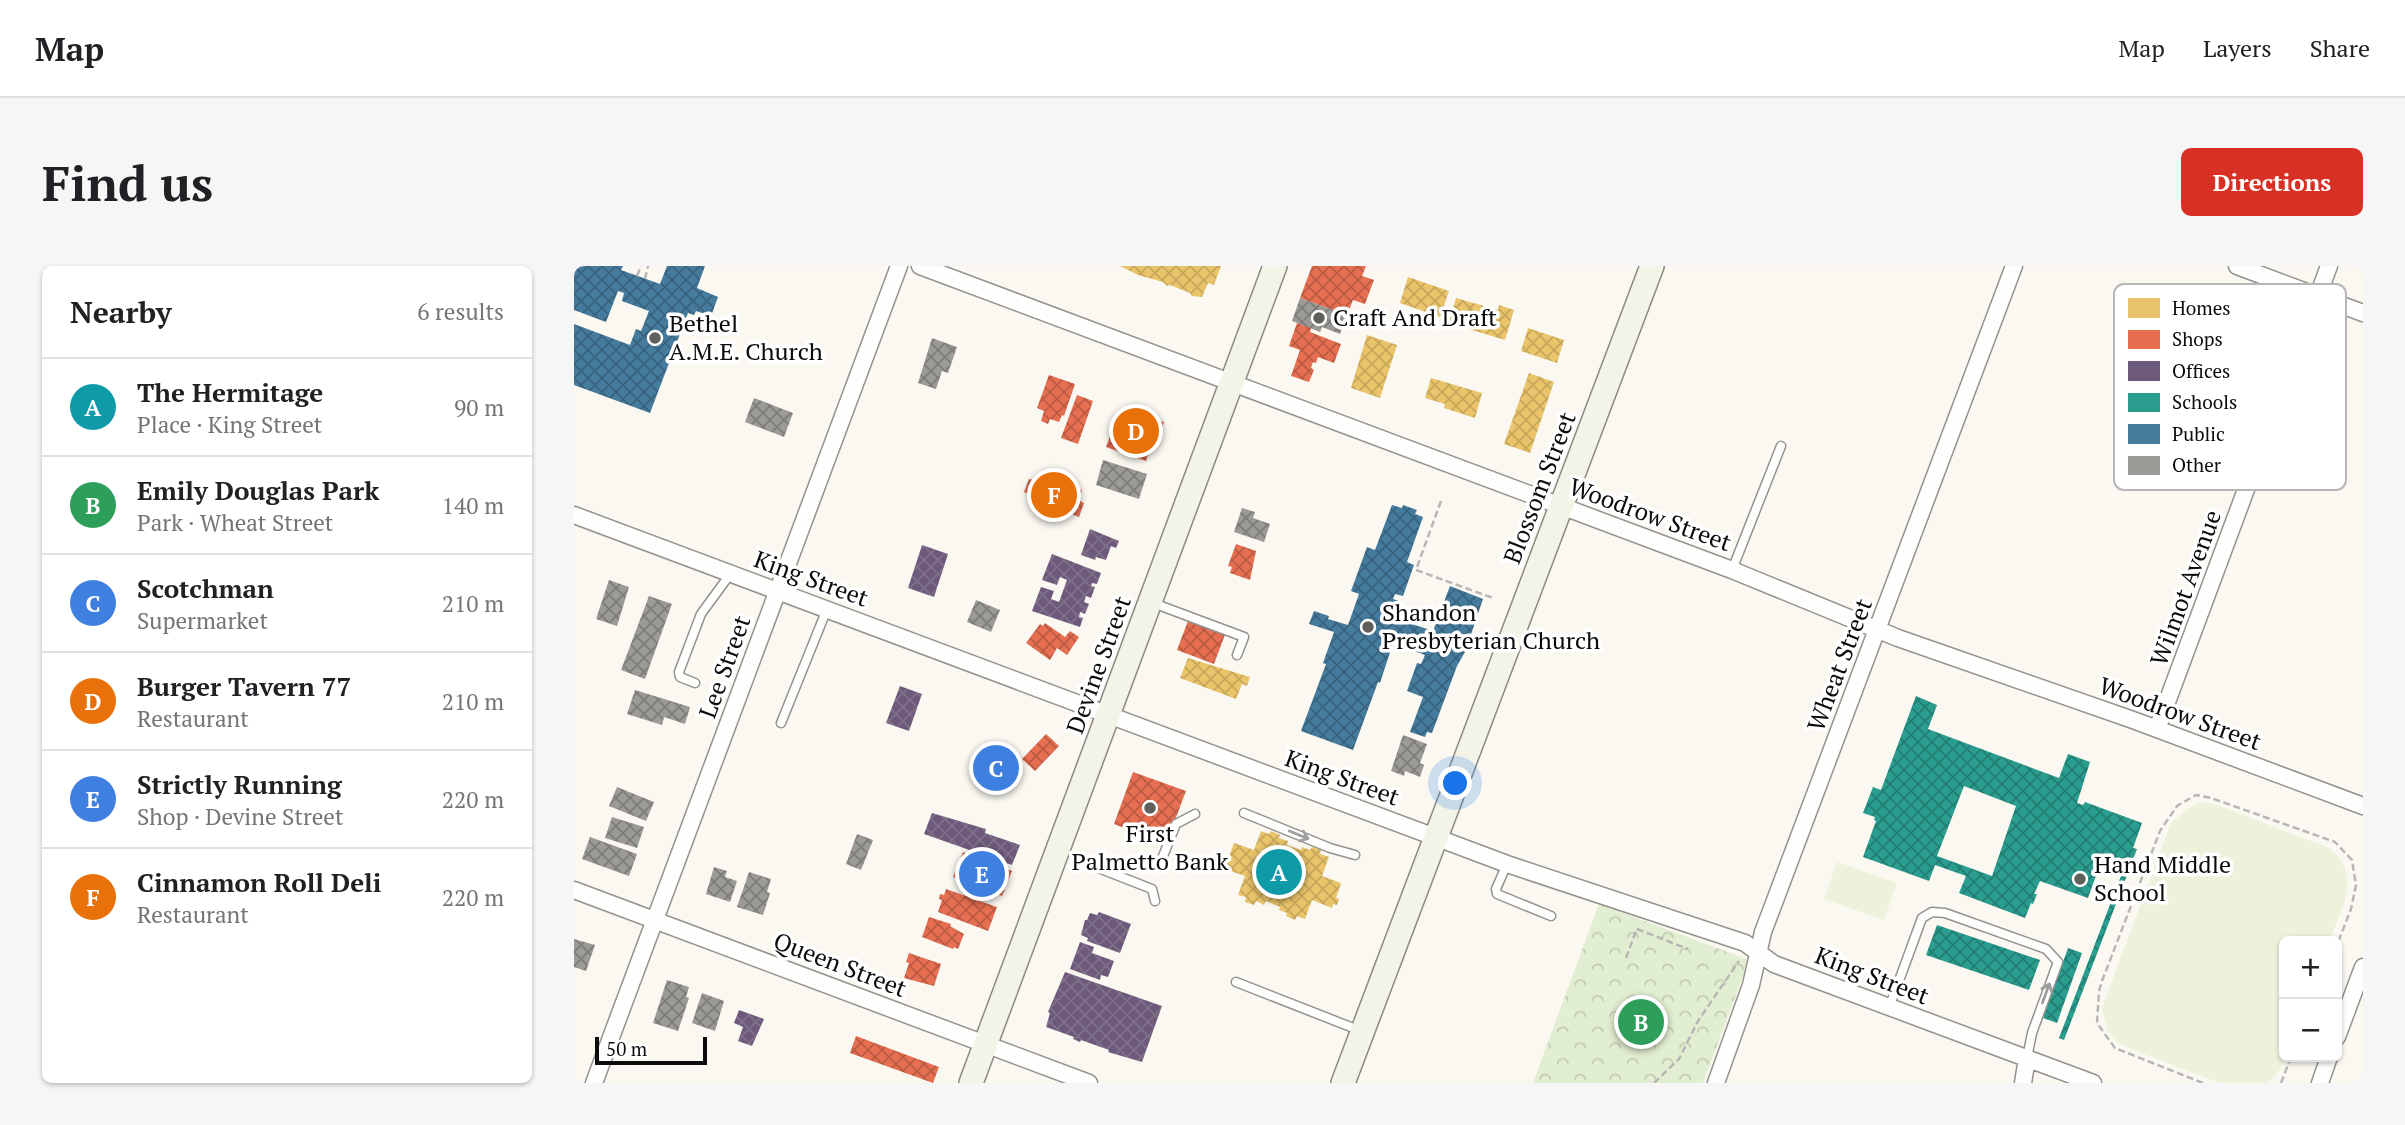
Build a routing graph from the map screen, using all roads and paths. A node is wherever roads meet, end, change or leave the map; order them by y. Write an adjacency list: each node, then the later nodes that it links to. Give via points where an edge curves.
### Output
1 (641, 266): 10 (path)
2 (648, 266): 11 (path)
3 (899, 266): 24 (street, Lee Street)
4 (920, 266): 16 (street, Woodrow Street)
5 (1275, 266): 16 (main road, Devine Street)
6 (1652, 266): 20 (main road, Blossom Street)
7 (2014, 266): 28 (street, Wheat Street)
8 (2236, 266): 12 (street)
9 (2329, 266): 13 (street, Wilmot Avenue)
10 (637, 276)
11 (645, 278)
12 (2284, 284)
13 (2323, 284)
14 (2346, 307): 15 (street)
15 (2363, 313)
16 (1232, 383): 20 (street, Woodrow Street); 26 (main road, Devine Street)
17 (1781, 446): 22 (lane)
18 (2247, 490): 33 (street, Wilmot Avenue)
19 (1441, 501): 25 (path, via 1416,570)
20 (1561, 506): 22 (street, Woodrow Street); 37 (main road, Blossom Street)
21 (574, 515): 23 (street, King Street)
22 (1732, 570): 28 (street, Woodrow Street)
23 (731, 573): 24 (street, King Street); 30 (lane, via 701,614 679,672 680,677)
24 (778, 591): 27 (street, King Street); 45 (street, Lee Street)
25 (1493, 598)
26 (1150, 602): 29 (lane, via 1244,637); 31 (main road, Devine Street)
27 (827, 609): 31 (street, King Street); 32 (lane)
28 (1878, 630): 33 (street, Woodrow Street); 50 (street, Wheat Street, via 1763,932)
29 (1237, 655)
30 (695, 683)
31 (1108, 715): 37 (street, King Street); 58 (main road, Devine Street)
32 (781, 723)
33 (2157, 729): 34 (street, Woodrow Street)
34 (2363, 806)
35 (1244, 813): 38 (lane, one-way to 38)
36 (1195, 814): 41 (lane, via 1176,824)
37 (1436, 837): 39 (street, King Street); 57 (main road, Blossom Street)
38 (1355, 855)
39 (1507, 864): 44 (lane, via 1497,894); 50 (street, King Street, via 1745,943)
40 (1093, 866): 43 (lane, via 1152,889)
41 (1159, 866)
42 (574, 890): 45 (street, Queen Street)
43 (1155, 901)
44 (1551, 916)
45 (655, 920): 58 (street, Queen Street); 62 (street, Lee Street)
46 (1640, 922): 47 (path)
47 (1637, 929): 49 (path); 51 (path)
48 (2340, 936): 70 (path, via 2356,885 2352,860 2335,842 2211,798 2196,795 2177,806 2160,831 2102,981 2097,1023 2115,1048)
49 (1688, 949)
50 (1760, 954): 55 (street, King Street, via 1774,964); 67 (street, Wheat Street)
51 (1626, 958)
52 (1739, 961): 66 (path, via 1698,1021 1679,1059)
53 (2363, 967): 56 (street)
54 (1236, 982): 57 (lane)
55 (1889, 1007): 59 (street, King Street); 59 (lane, one-way to 55, via 2057,962 2046,948 1945,912 1932,912 1922,918)
56 (2342, 1024)
57 (1363, 1032): 65 (main road, Blossom Street)
58 (986, 1044): 63 (main road, Devine Street); 64 (street, Queen Street)
59 (2027, 1058): 68 (street); 69 (street, King Street)
60 (2289, 1062): 71 (path)
61 (2327, 1062): 72 (street)
62 (594, 1083)
63 (971, 1083)
64 (1090, 1083)
65 (1343, 1083)
66 (1654, 1083)
67 (1716, 1083)
68 (2023, 1083)
69 (2093, 1083)
70 (2203, 1083)
71 (2281, 1083)
72 (2320, 1083)

